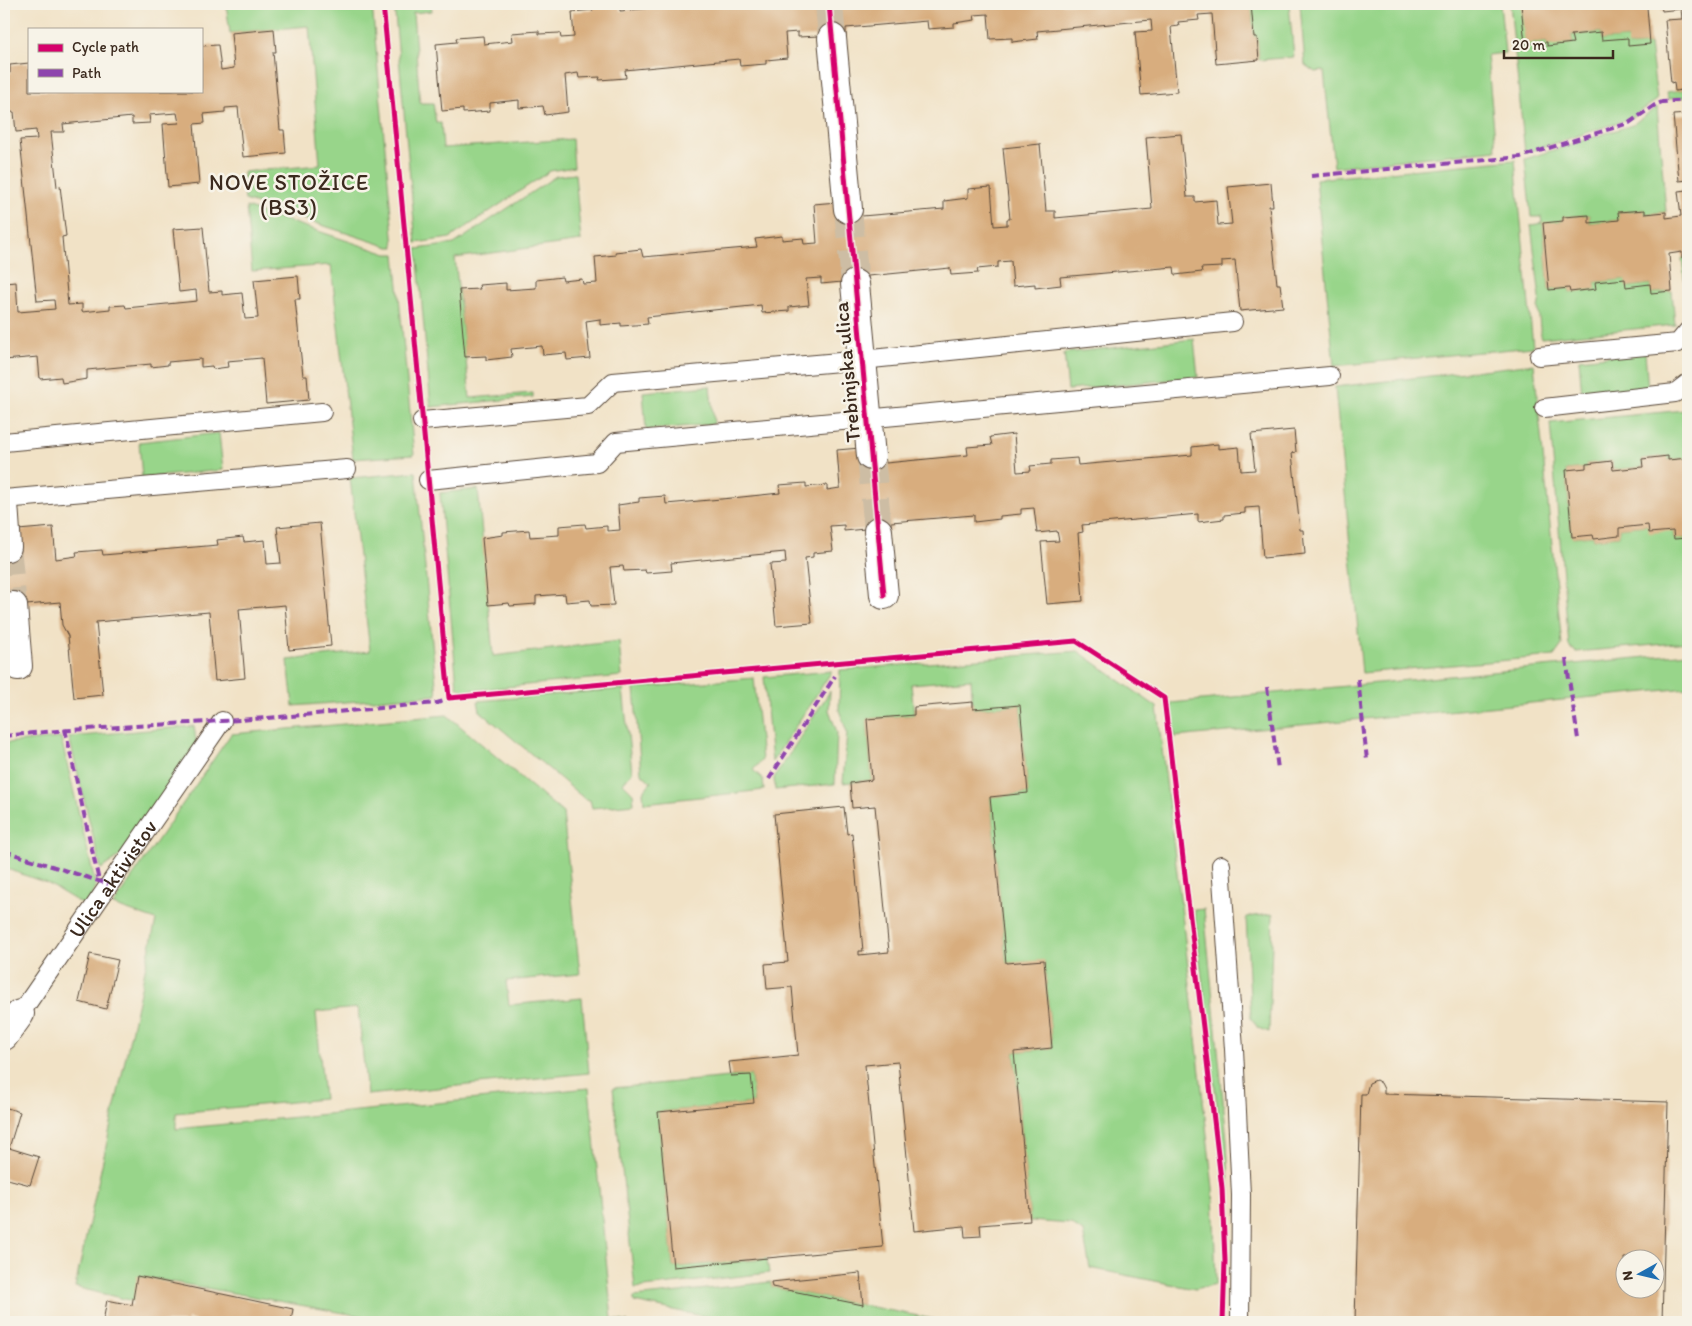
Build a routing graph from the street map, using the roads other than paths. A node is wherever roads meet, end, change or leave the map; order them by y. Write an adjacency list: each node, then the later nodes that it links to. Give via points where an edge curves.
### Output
1 (832, 38): 2 (street)
2 (848, 209)
3 (855, 284): 7 (street, Trebinjska ulica)
4 (1233, 322): 7 (lane)
5 (1688, 331): 6 (lane, via 1678,343)
6 (1539, 356)
7 (862, 360): 12 (street, Trebinjska ulica); 13 (lane, via 613,382 588,406)
8 (1330, 376): 12 (lane)
9 (1688, 383): 10 (lane, via 1675,393)
10 (1544, 408)
11 (322, 412): 14 (lane)
12 (868, 419): 15 (street, Trebinjska ulica); 17 (lane, via 616,442 597,463)
13 (422, 421)
14 (4, 442)
15 (871, 456)
16 (347, 469): 18 (lane)
17 (428, 480)
18 (4, 499)
19 (4, 503): 21 (street)
20 (878, 531): 22 (street)
21 (8, 547)
22 (884, 595)
23 (13, 606): 24 (street)
24 (18, 666)
25 (222, 721): 27 (lane, Ulica aktivistov)
26 (1222, 865): 29 (lane, via 1241,1195)
27 (20, 1014): 28 (street, Ulica aktivistov)
28 (4, 1036)
29 (1240, 1322)

